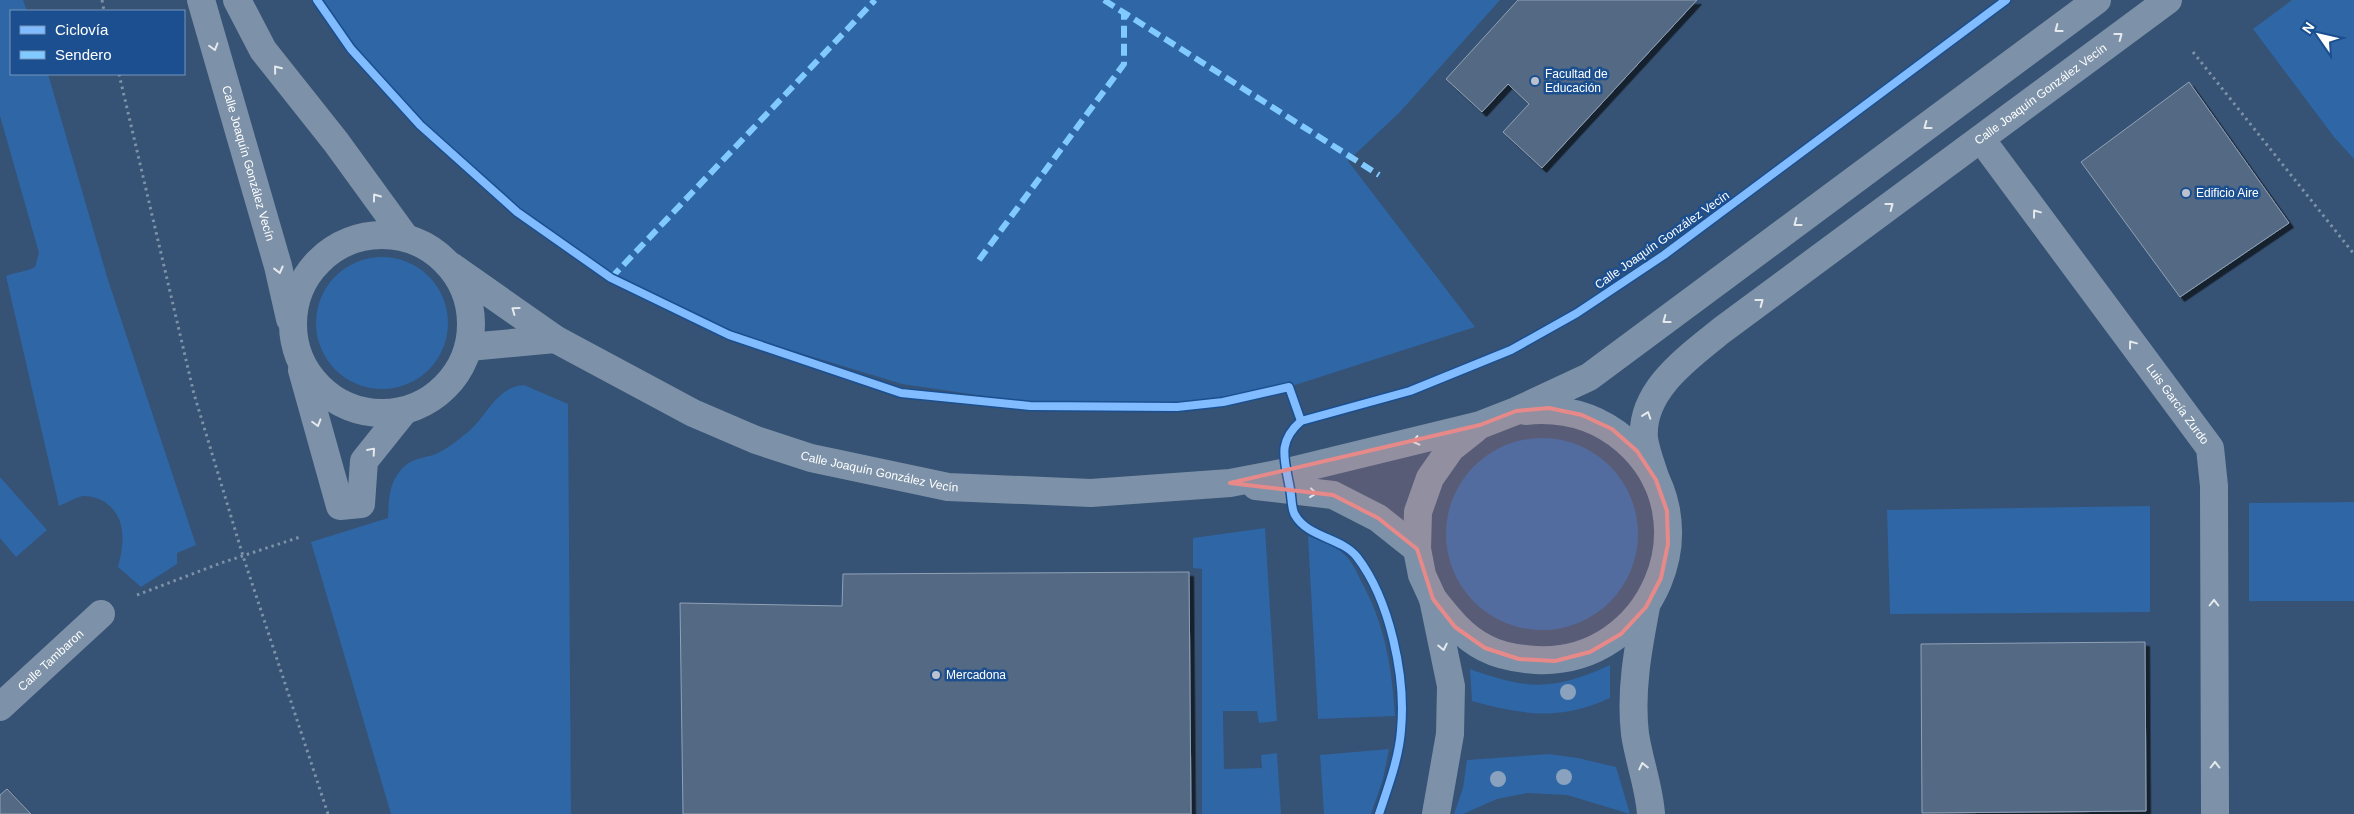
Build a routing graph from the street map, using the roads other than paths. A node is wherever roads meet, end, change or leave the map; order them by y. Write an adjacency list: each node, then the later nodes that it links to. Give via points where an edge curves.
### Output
1 (201, 0): 8 (street, Calle Joaquín González Vecín, one-way to 8, via 278,266)
2 (236, 0): 6 (street, one-way to 2, via 263,50)
3 (2097, 0): 13 (street, Calle Joaquín González Vecín, one-way to 13, via 1589,377)
4 (2168, 0): 5 (street, Calle Joaquín González Vecín, one-way to 4)
5 (1981, 139): 15 (street, Calle Joaquín González Vecín, one-way to 5, via 1644,440 1644,422 1654,398 1676,368 1722,330); 24 (street, Luis García Zurdo, one-way to 5, via 2214,486 2210,448)
6 (405, 237): 7 (street, Calle Joaquín González Vecín, via 430,248); 8 (street, Calle Joaquín González Vecín, via 372,235 340,245 314,266 297,295)
7 (451, 266): 9 (street, Calle Joaquín González Vecín, one-way to 7); 10 (street, Calle Joaquín González Vecín, via 470,304 472,326)
8 (292, 329): 11 (street, Calle Joaquín González Vecín)
9 (555, 338): 10 (street); 16 (street, Calle Joaquín González Vecín, via 693,413 756,440 810,458 948,487 1091,493)
10 (469, 347): 12 (street, Calle Joaquín González Vecín, via 456,376 433,398)
11 (299, 359): 12 (street, Calle Joaquín González Vecín, via 317,386 342,405 373,414); 12 (street, Calle Joaquín González Vecín, one-way to 12, via 340,506 361,504 364,461)
12 (404, 411)
13 (1516, 411): 14 (street, Calle Joaquín González Vecín); 15 (street, via 1549,408 1582,415 1605,426 1637,451)
14 (1480, 425): 16 (street, Calle Joaquín González Vecín, one-way to 16); 17 (street, via 1451,448 1430,478 1418,512)
15 (1656, 480): 19 (street, via 1667,511 1668,544 1661,578)
16 (1230, 483): 17 (street, Calle Joaquín González Vecín, one-way to 17, via 1333,495 1378,518)
17 (1417, 550): 18 (street, via 1422,574)
18 (1433, 599): 19 (street, via 1455,627 1485,648 1519,659 1555,661 1590,652 1621,634); 22 (street, one-way to 22, via 1451,686 1450,734)
19 (1646, 607): 23 (street, one-way to 19, via 1649,792 1636,734 1634,682)
20 (101, 614): 21 (street, Calle Tambaron)
21 (0, 707)
22 (1436, 814)
23 (1650, 814)
24 (2214, 814)

